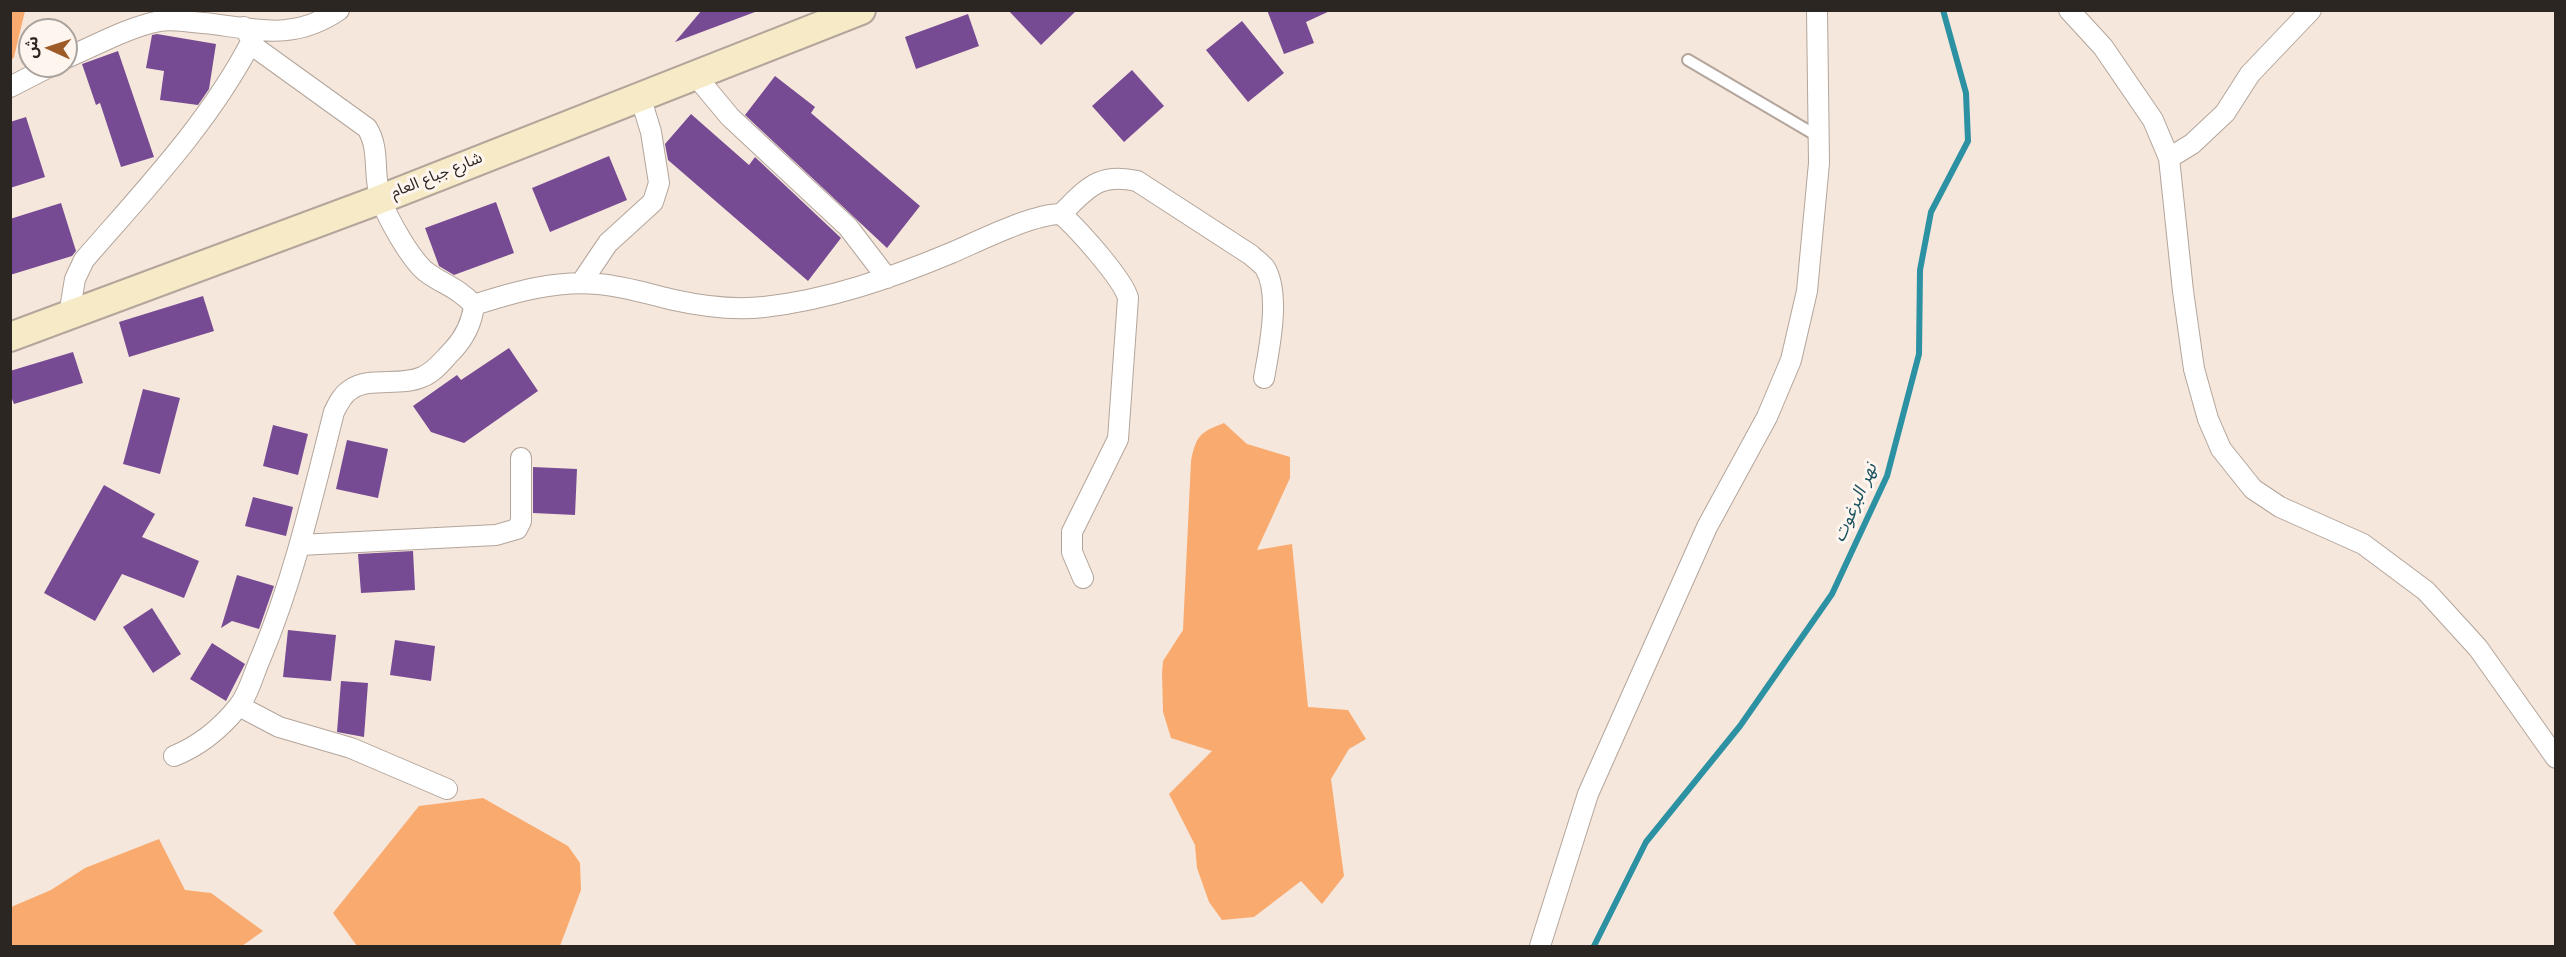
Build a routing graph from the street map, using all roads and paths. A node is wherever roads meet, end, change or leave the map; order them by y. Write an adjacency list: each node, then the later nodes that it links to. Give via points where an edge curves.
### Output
1 (339, 10): 6 (street, via 320,24)
2 (861, 10): 9 (main road, شارع جباع العام)
3 (1817, 10): 13 (street)
4 (2069, 10): 14 (street, via 2103,47 2146,110)
5 (2311, 10): 14 (street, via 2250,74 2225,113 2192,144)
6 (247, 35): 7 (street, via 161,21 136,27); 15 (street, via 296,79 367,128 374,140); 20 (street, via 233,76 84,260 75,279)
7 (78, 53)
8 (1688, 60): 13 (lane)
9 (695, 75): 12 (main road, شارع جباع العام); 17 (street, via 730,117 848,227)
10 (28, 78): 11 (street)
11 (10, 87)
12 (640, 96): 15 (main road, شارع جباع العام); 18 (street, via 651,132 659,183 653,202 608,243)
13 (1819, 137): 30 (street, via 1807,291 1791,360 1767,417 1707,527 1588,794)
14 (2169, 158): 28 (street, via 2194,369 2221,449 2253,489 2280,507 2362,544 2426,591 2478,648)
15 (381, 199): 19 (street, via 423,270 454,286); 20 (main road, شارع جباع العام)
16 (1061, 214): 17 (street, via 999,232); 22 (street, via 1096,183 1120,177 1137,181 1251,255 1265,269 1273,300); 25 (street, via 1117,275 1128,298 1118,439 1072,531 1072,552)
17 (887, 278): 18 (street, via 840,292 762,307 677,301)
18 (580, 283): 19 (street, via 527,290)
19 (474, 305): 24 (street, via 468,329 436,368 421,378 363,384 341,398 334,412)
20 (69, 315): 21 (main road, شارع جباع العام)
21 (10, 337)
22 (1264, 378)
23 (521, 458): 24 (street, via 520,521 516,530 496,535)
24 (300, 546): 26 (street, via 277,617)
25 (1083, 578)
26 (239, 706): 27 (street, via 192,749); 29 (street, via 279,727 351,747)
27 (174, 756)
28 (2556, 758)
29 (447, 789)
30 (1540, 946)

